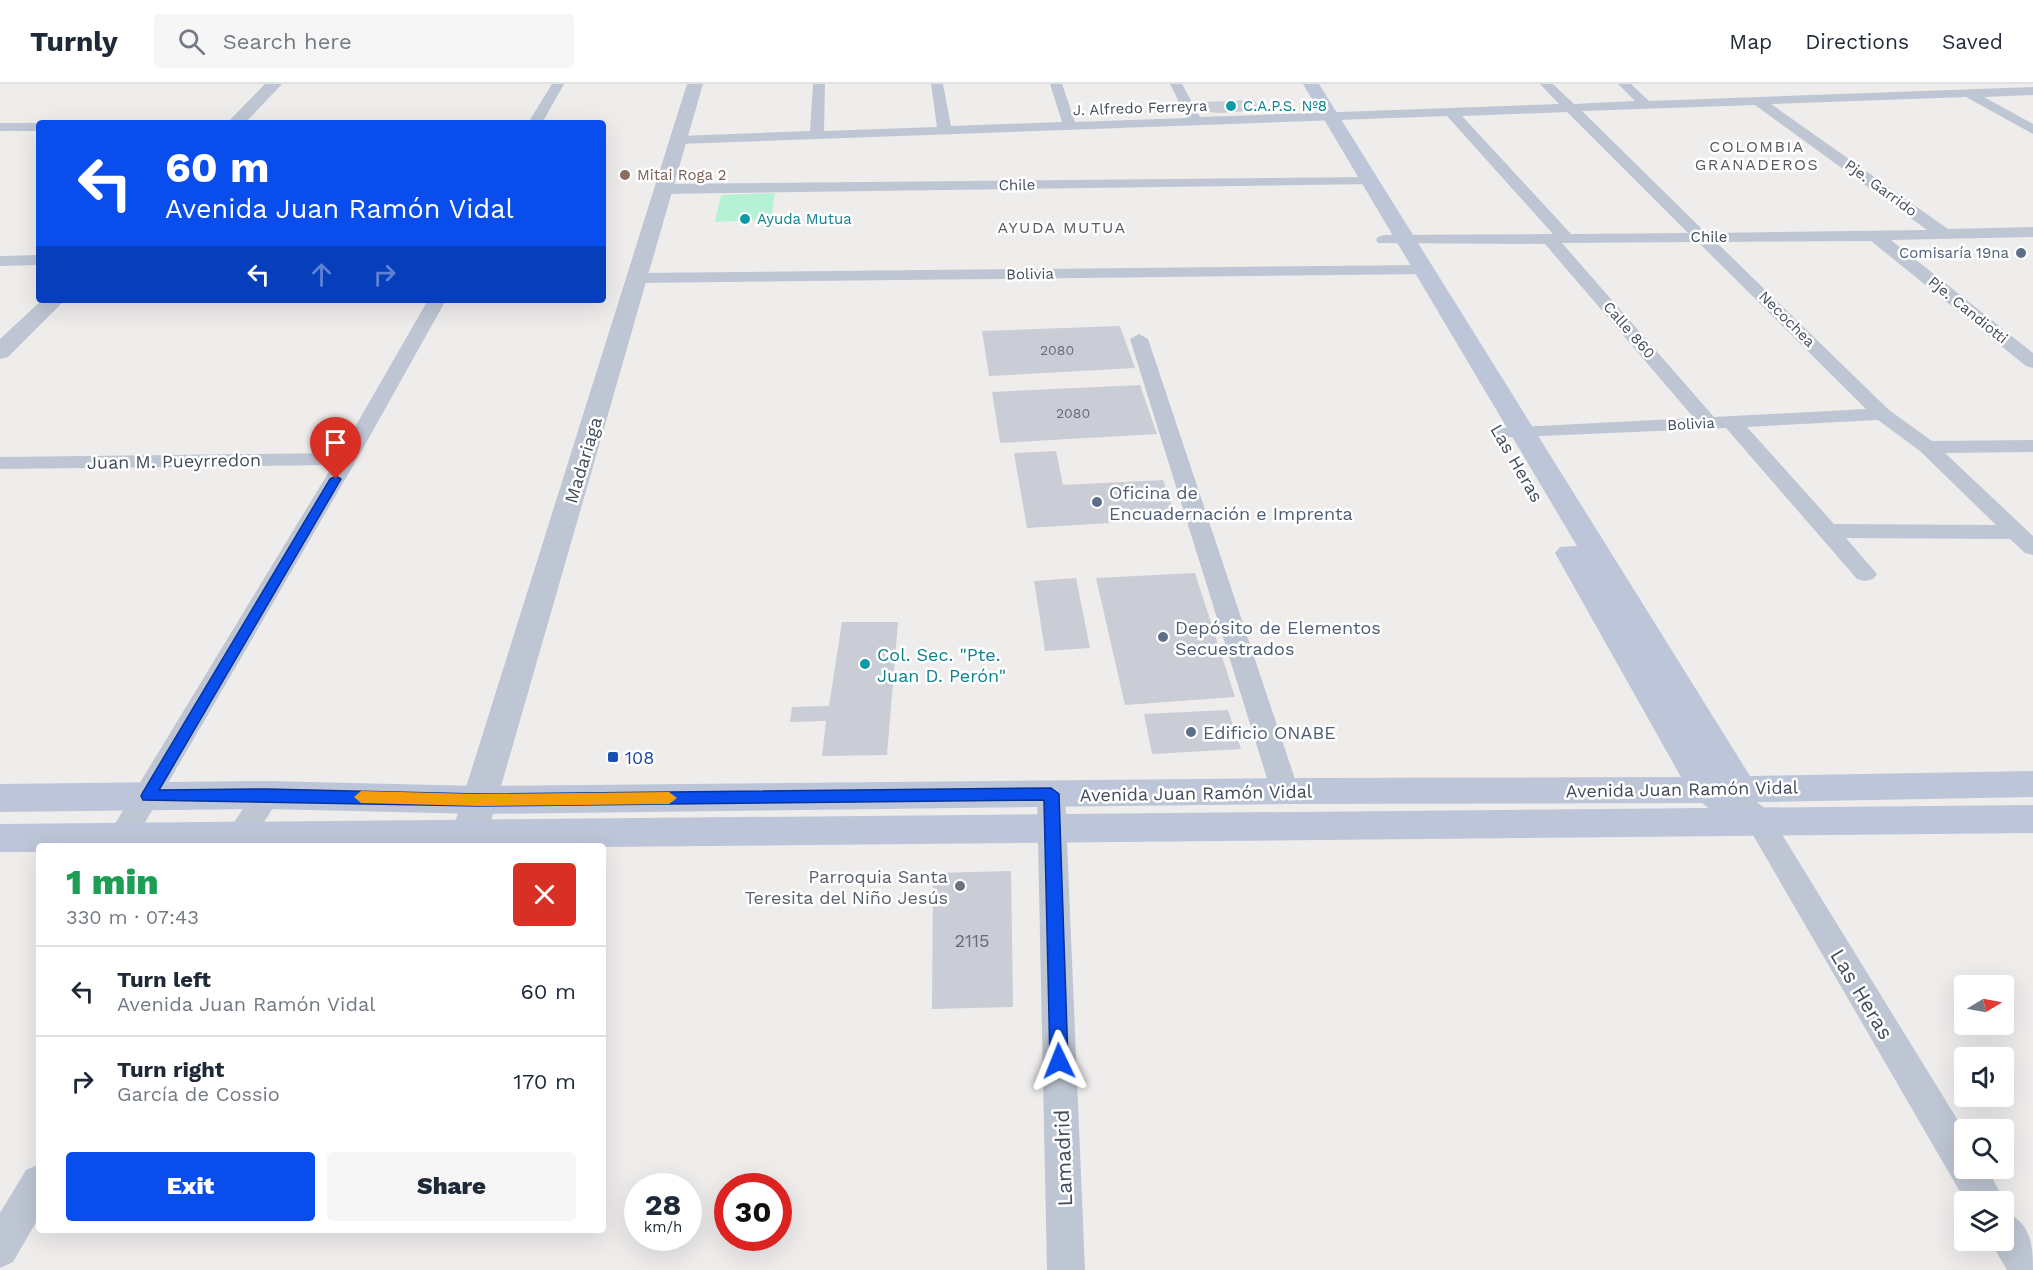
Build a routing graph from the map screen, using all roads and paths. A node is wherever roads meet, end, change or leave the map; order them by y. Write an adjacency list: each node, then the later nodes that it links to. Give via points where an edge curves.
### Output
1 (274, 84): 23 (street)
2 (558, 84): 24 (street)
3 (695, 84): 32 (street, Madariaga)
4 (819, 84): 31 (street)
5 (937, 84): 30 (street)
6 (1056, 84): 28 (street)
7 (1176, 84): 25 (street)
8 (1294, 84): 22 (main road, Las Heras)
9 (1311, 84): 22 (main road, Las Heras)
10 (1546, 84): 20 (street, Necochea)
11 (1624, 84): 19 (street)
12 (1806, 84): 17 (street)
13 (1953, 84): 16 (street)
14 (1732, 90): 18 (street, Pje. Garrido)
15 (2033, 91): 16 (street, J. Alfredo Ferreyra)
16 (1970, 94): 17 (street, J. Alfredo Ferreyra); 29 (street)
17 (1824, 99): 18 (street, J. Alfredo Ferreyra)
18 (1752, 101): 19 (street, J. Alfredo Ferreyra); 36 (street, Pje. Garrido)
19 (1646, 105): 20 (street, J. Alfredo Ferreyra)
20 (1572, 107): 21 (street, J. Alfredo Ferreyra); 38 (street, Necochea)
21 (1451, 112): 22 (street, J. Alfredo Ferreyra); 39 (street, Calle 860)
22 (1321, 117): 25 (street, J. Alfredo Ferreyra); 33 (main road, Las Heras)
23 (238, 120)
24 (537, 120)
25 (1196, 122): 28 (street, J. Alfredo Ferreyra)
26 (36, 126): 27 (street)
27 (0, 127)
28 (1070, 127): 30 (street, J. Alfredo Ferreyra)
29 (2033, 130)
30 (945, 132): 31 (street, J. Alfredo Ferreyra)
31 (817, 136): 32 (street, J. Alfredo Ferreyra)
32 (680, 140): 34 (street, Madariaga)
33 (1360, 182): 34 (street, Chile); 40 (main road, Las Heras)
34 (664, 189): 44 (street, Madariaga)
35 (2033, 232): 36 (street, Chile)
36 (1946, 235): 37 (street, Chile)
37 (1875, 236): 38 (street, Chile); 49 (street, Pje. Candiotti)
38 (1705, 237): 39 (street, Chile); 50 (street, Necochea)
39 (1557, 238): 40 (street, Chile); 52 (street, Calle 860)
40 (1394, 240): 43 (main road, Las Heras)
41 (36, 260): 42 (street)
42 (0, 261)
43 (1412, 270): 44 (street, Bolivia); 53 (main road, Las Heras)
44 (638, 278): 67 (street, Madariaga)
45 (51, 303): 48 (street)
46 (435, 303): 56 (street)
47 (1139, 339): 63 (street)
48 (0, 352)
49 (2033, 362)
50 (1882, 414): 51 (street, Bolivia); 55 (street, Necochea)
51 (1731, 421): 52 (street, Bolivia); 58 (street)
52 (1709, 423): 53 (street, Bolivia)
53 (1511, 433): 62 (main road, Las Heras)
54 (2033, 446): 55 (street)
55 (1928, 447): 59 (street, Necochea)
56 (347, 459): 57 (street, Juan M. Pueyrredon); 65 (street)
57 (0, 463)
58 (1827, 531): 59 (street); 60 (street)
59 (2025, 540)
60 (1865, 574)
61 (2033, 784): 62 (main road, Avenida Juan Ramón Vidal)
62 (1723, 789): 63 (main road, Avenida Juan Ramón Vidal); 70 (street, Las Heras)
63 (1285, 791): 68 (main road, Avenida Juan Ramón Vidal)
64 (267, 795): 65 (main road, Avenida Juan Ramón Vidal); 67 (main road, Avenida Juan Ramón Vidal); 74 (street)
65 (148, 796): 66 (main road, Avenida Juan Ramón Vidal); 71 (street)
66 (0, 798)
67 (479, 800): 68 (main road, Avenida Juan Ramón Vidal); 72 (street, Madariaga)
68 (1052, 812): 70 (main road, Avenida Juan Ramón Vidal); 72 (main road, Avenida Juan Ramón Vidal); 79 (street, Lamadrid)
69 (2033, 819): 70 (main road, Avenida Juan Ramón Vidal)
70 (1760, 823): 75 (street, Las Heras)
71 (123, 835): 73 (main road, Avenida Juan Ramón Vidal); 74 (main road, Avenida Juan Ramón Vidal)
72 (469, 835): 74 (main road, Avenida Juan Ramón Vidal)
73 (0, 838)
74 (236, 841)
75 (1954, 1147)
76 (36, 1187): 78 (street)
77 (2014, 1247): 80 (street)
78 (0, 1249)
79 (1066, 1270)
80 (2028, 1270)

